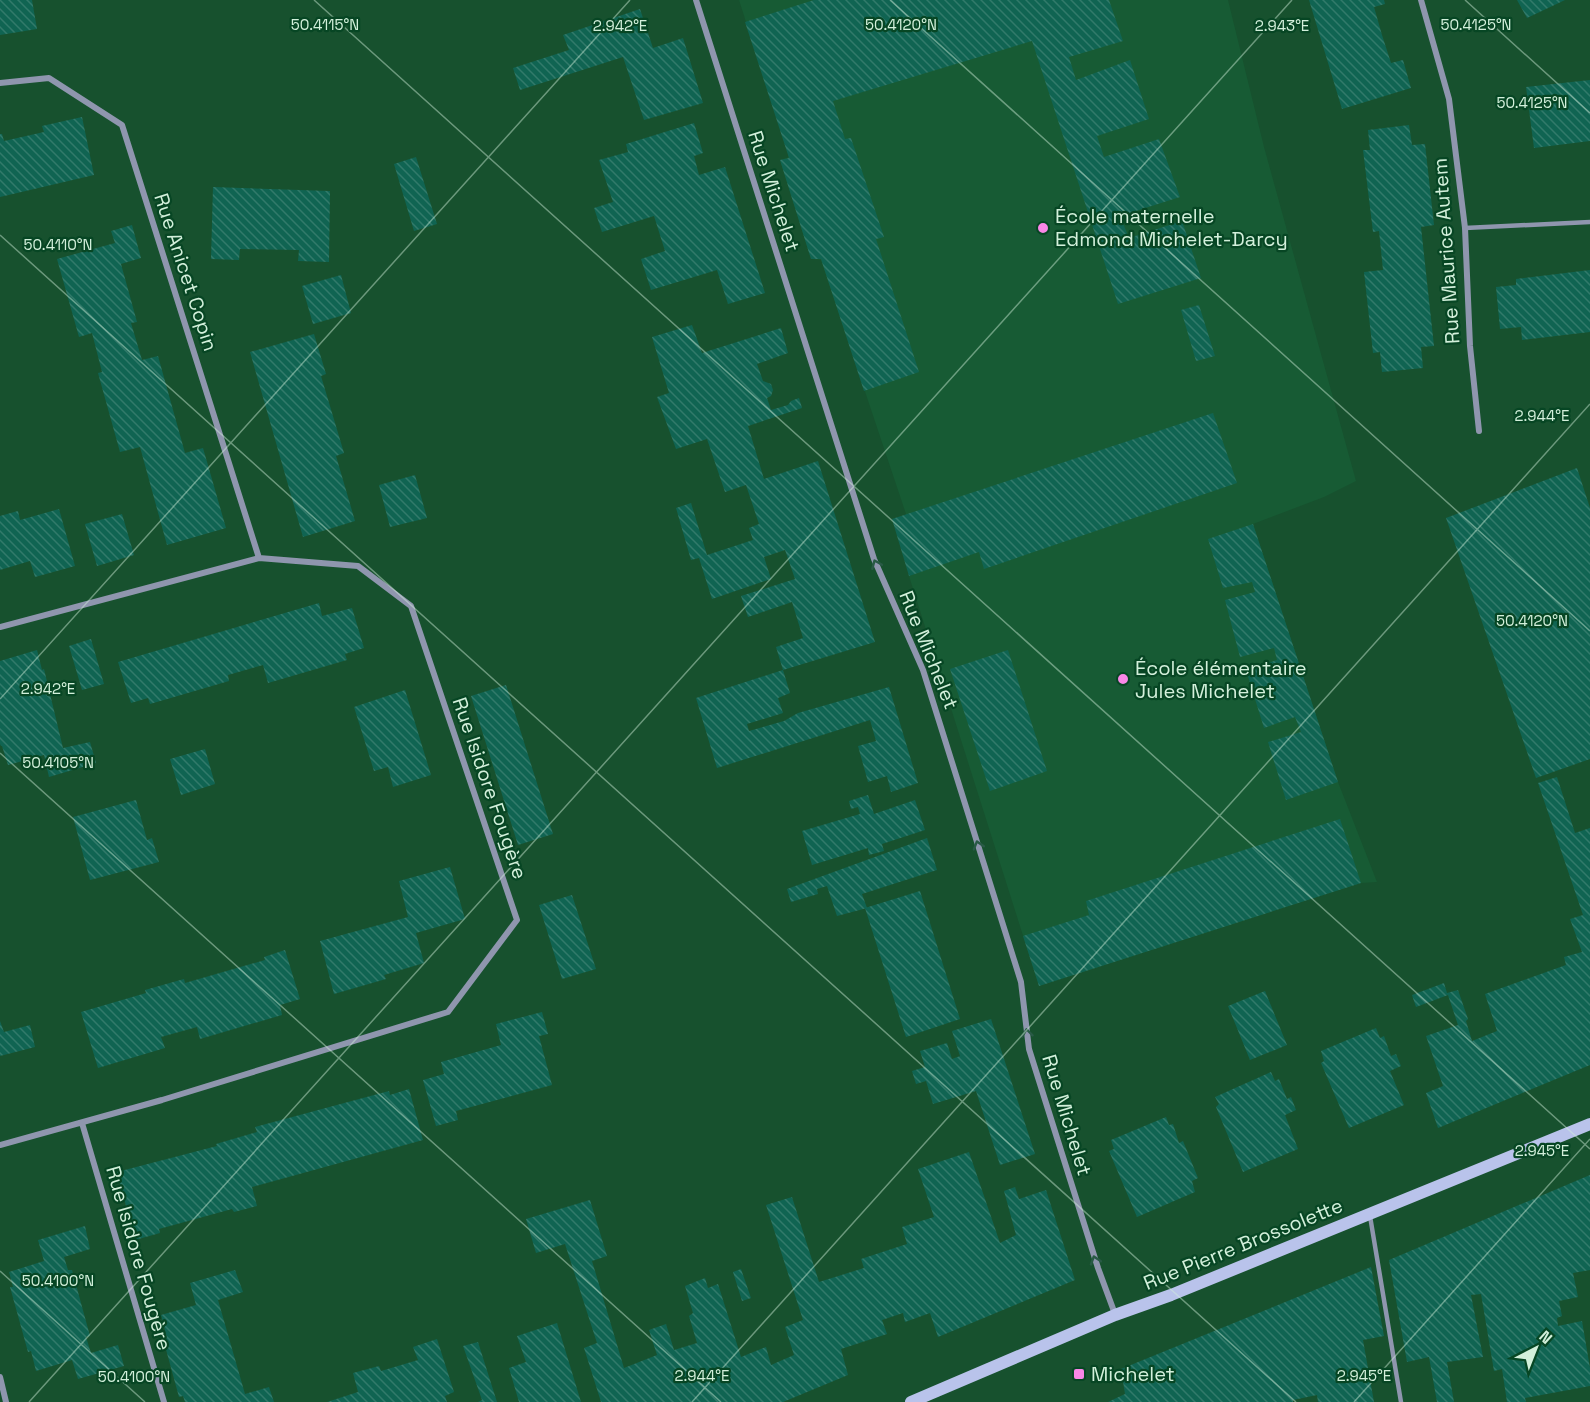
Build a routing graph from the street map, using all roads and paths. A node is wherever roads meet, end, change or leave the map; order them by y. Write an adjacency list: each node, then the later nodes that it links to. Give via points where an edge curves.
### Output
1 (696, 0): 13 (street, Rue Michelet, one-way to 1, via 1029,1049 1021,982 927,681 873,560)
2 (1421, 0): 5 (street, Rue Maurice Autem, via 1449,99)
3 (0, 83): 7 (street, Rue Anicet Copin, via 49,78 122,125)
4 (1590, 222): 5 (lane)
5 (1465, 228): 6 (street, Rue Maurice Autem, via 1470,346)
6 (1479, 431)
7 (259, 558): 8 (street, Rue Isidore Fougère); 9 (street, Rue Isidore Fougère, via 358,566 411,606 517,920 448,1012)
8 (0, 627)
9 (82, 1123): 11 (street, Rue Isidore Fougère); 16 (street, Rue Isidore Fougère)
10 (1590, 1124): 12 (main road, Rue Pierre Brossolette)
11 (0, 1145)
12 (1369, 1213): 13 (main road, Rue Pierre Brossolette); 18 (lane)
13 (1115, 1315): 17 (main road, Rue Pierre Brossolette)
14 (0, 1377): 15 (street)
15 (6, 1402)
16 (164, 1402)
17 (911, 1402)
18 (1401, 1402)

